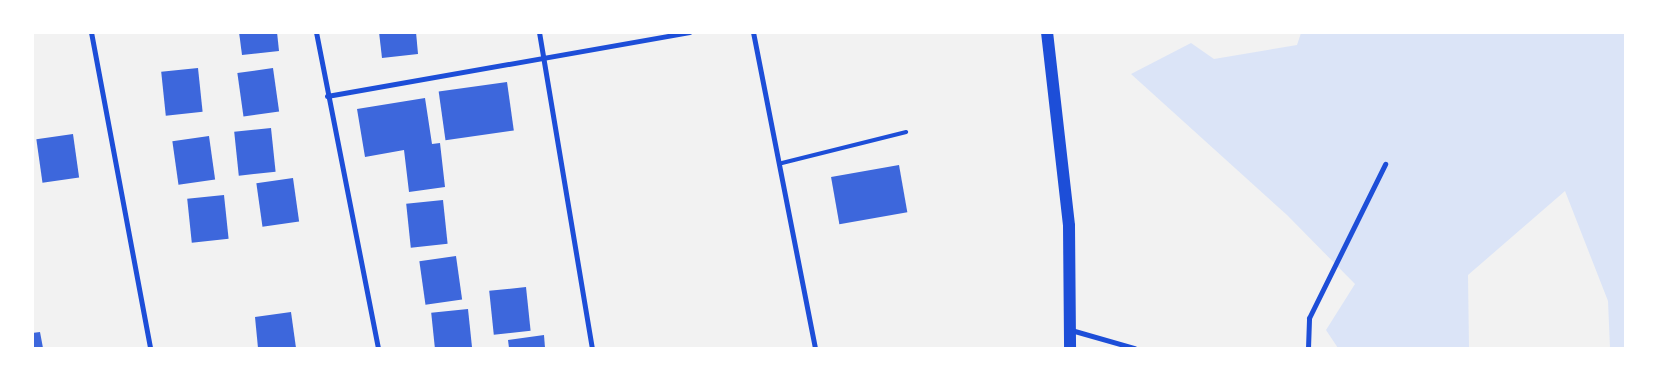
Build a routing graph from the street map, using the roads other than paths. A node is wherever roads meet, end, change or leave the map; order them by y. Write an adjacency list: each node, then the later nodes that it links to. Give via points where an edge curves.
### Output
1 (91, 32): 13 (street)
2 (316, 32): 8 (street)
3 (538, 32): 7 (street)
4 (689, 32): 7 (street)
5 (753, 32): 10 (street)
6 (1047, 32): 12 (main road, via 1069,226)
7 (544, 59): 8 (street); 15 (street)
8 (327, 96): 14 (street)
9 (906, 132): 10 (lane)
10 (782, 163): 16 (street)
11 (1385, 164): 19 (street, via 1309,318)
12 (1070, 330): 17 (main road); 18 (street)
13 (150, 348)
14 (378, 348)
15 (592, 348)
16 (815, 348)
17 (1070, 348)
18 (1134, 348)
19 (1308, 348)

